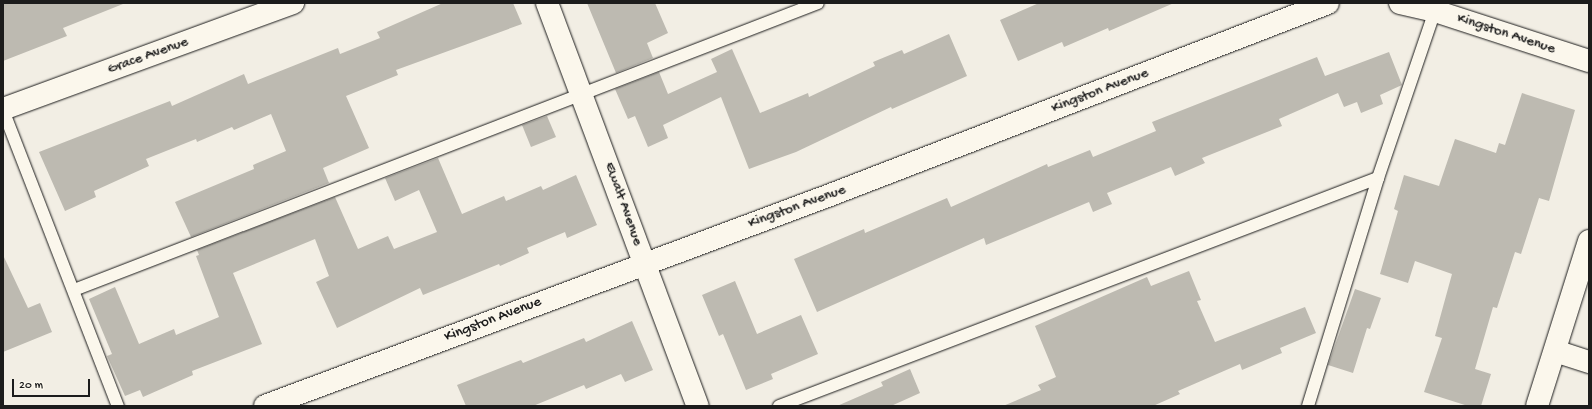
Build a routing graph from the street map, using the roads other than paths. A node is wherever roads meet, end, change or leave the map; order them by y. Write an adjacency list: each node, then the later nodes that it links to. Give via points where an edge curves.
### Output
1 (293, 3): 9 (street, Grace Avenue)
2 (547, 3): 8 (street, Ewalt Avenue)
3 (818, 3): 8 (lane)
4 (1328, 3): 12 (street, Kingston Avenue, via 825,197)
5 (1400, 3): 6 (street, Kingston Avenue)
6 (1435, 11): 7 (street, Kingston Avenue); 10 (lane)
7 (1589, 61)
8 (582, 93): 12 (street, Ewalt Avenue); 13 (lane)
9 (3, 110): 13 (lane)
10 (1378, 178): 19 (lane); 20 (lane)
11 (1589, 241): 14 (street)
12 (645, 263): 17 (street, Kingston Avenue); 18 (street, Ewalt Avenue)
13 (74, 290): 16 (lane)
14 (1555, 351): 15 (street); 21 (street)
15 (1589, 362)
16 (118, 406)
17 (265, 406)
18 (698, 406)
19 (779, 406)
20 (1308, 406)
21 (1537, 406)

